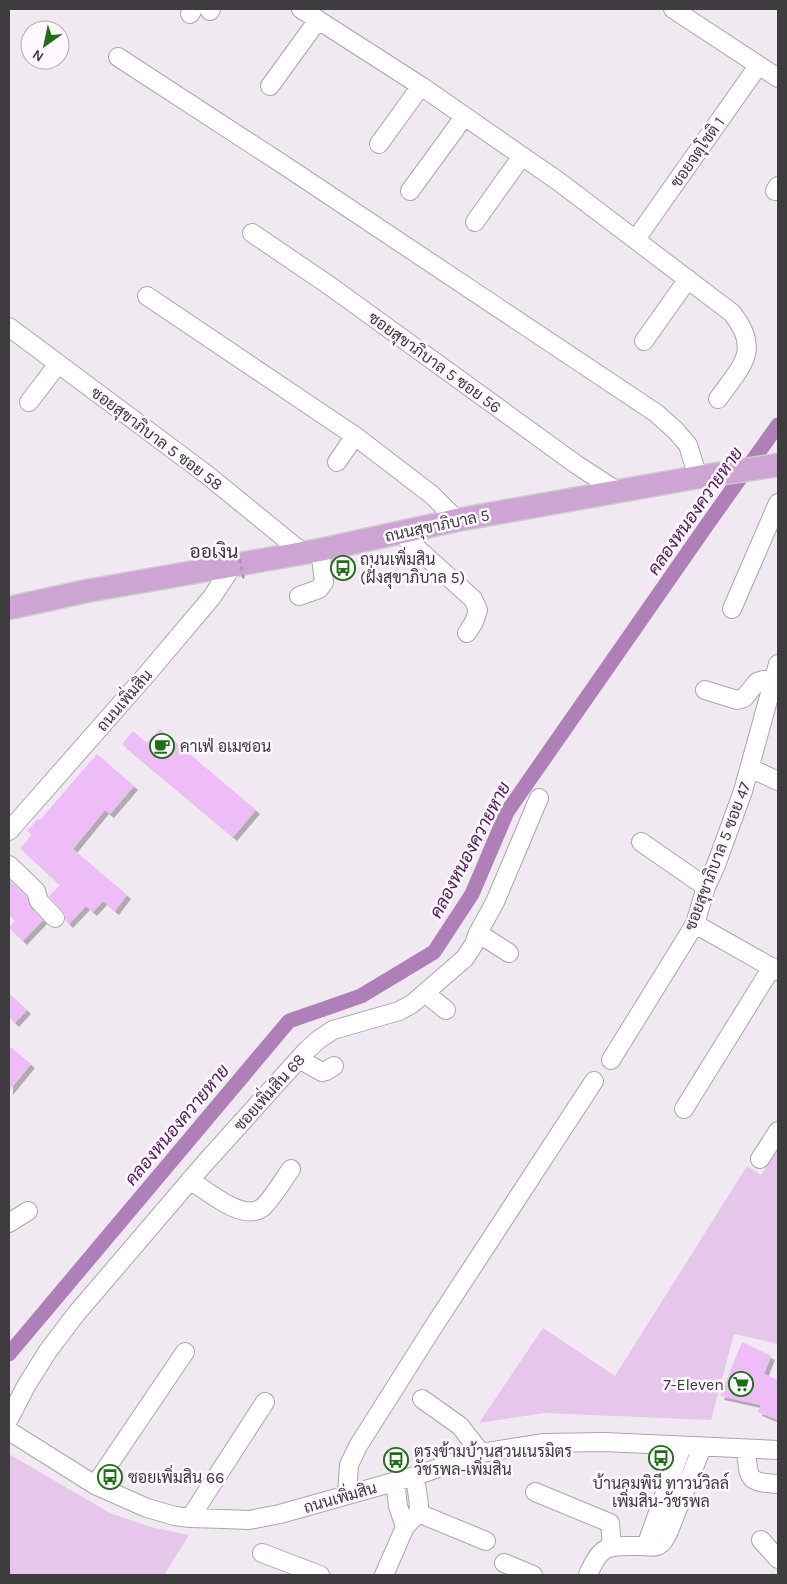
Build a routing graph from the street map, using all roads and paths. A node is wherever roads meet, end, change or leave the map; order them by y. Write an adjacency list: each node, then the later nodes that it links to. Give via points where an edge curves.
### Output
1 (301, 9): 3 (street)
2 (673, 9): 5 (street)
3 (318, 20): 7 (street); 8 (street)
4 (118, 58): 26 (street, via 656,414 688,446)
5 (758, 66): 6 (street); 15 (street, ซอยจตุโชติ 1)
6 (778, 78)
7 (270, 86)
8 (421, 86): 9 (street); 10 (street)
9 (464, 117): 11 (street); 12 (street)
10 (379, 144)
11 (522, 156): 13 (street); 15 (street)
12 (410, 191)
13 (475, 222)
14 (252, 233): 27 (street, ซอยสุขาภิบาล 5 ซอย 56)
15 (636, 239): 16 (street)
16 (688, 279): 19 (street); 21 (street, via 732,313 747,342 745,360)
17 (147, 296): 23 (street)
18 (9, 327): 20 (street, ซอยสุขาภิบาล 5 ซอย 58)
19 (644, 341)
20 (58, 364): 22 (street); 31 (street, ซอยสุขาภิบาล 5 ซอย 58)
21 (718, 399)
22 (29, 402)
23 (355, 436): 24 (street); 29 (street, via 432,495)
24 (337, 462)
25 (769, 466): 26 (main road, ถนนสุขาภิบาล 5)
26 (698, 477): 27 (main road, ถนนสุขาภิบาล 5)
27 (617, 491): 29 (main road, ถนนสุขาภิบาล 5)
28 (778, 503): 35 (street)
29 (457, 520): 30 (main road, ถนนสุขาภิบาล 5)
30 (399, 532): 31 (main road, ถนนสุขาภิบาล 5); 36 (street, via 472,599 478,610)
31 (312, 552): 32 (main road, ถนนสุขาภิบาล 5); 33 (street, via 324,582 319,589)
32 (238, 566): 34 (main road, ถนนสุขาภิบาล 5); 42 (street, ถนนเพิ่มสิน)
33 (300, 596)
34 (9, 608)
35 (732, 610)
36 (467, 633)
37 (776, 672): 38 (street, via 757,682 741,700); 39 (street, ซอยสุขาภิบาล 5 ซอย 47)
38 (706, 690)
39 (750, 768): 40 (street); 45 (street, ซอยสุขาภิบาล 5 ซอย 47)
40 (778, 781)
41 (539, 798): 48 (street, ซอยเพิ่มสิน 68, via 495,902)
42 (9, 831)
43 (641, 842): 45 (street)
44 (9, 865): 46 (street, via 36,891 39,901)
45 (706, 887): 47 (street, ซอยสุขาภิบาล 5 ซอย 47)
46 (55, 918)
47 (695, 924): 50 (street); 54 (street, ซอยสุขาภิบาล 5 ซอย 47)
48 (478, 933): 49 (street); 51 (street, ซอยเพิ่มสิน 68, via 464,958)
49 (508, 953)
50 (775, 969): 57 (street)
51 (425, 993): 52 (street); 53 (street, ซอยเพิ่มสิน 68, via 399,1011 332,1030)
52 (446, 1010)
53 (299, 1059): 55 (street, via 322,1072); 61 (street, ซอยเพิ่มสิน 68)
54 (611, 1060)
55 (334, 1066)
56 (594, 1081): 79 (street, via 358,1446 349,1465)
57 (684, 1108)
58 (778, 1131): 59 (street)
59 (760, 1159)
60 (291, 1169): 61 (street, via 264,1206 256,1211 234,1208)
61 (190, 1180): 67 (street, ซอยเพิ่มสิน 68, via 76,1314 48,1351)
62 (28, 1211): 63 (street)
63 (9, 1223)
64 (186, 1352): 77 (street)
65 (422, 1398): 73 (street, via 460,1426)
66 (266, 1402): 81 (street)
67 (9, 1419)
68 (9, 1432): 77 (street, ถนนเพิ่มสิน)
69 (682, 1446): 70 (street, ถนนเพิ่มสิน); 73 (street, ถนนเพิ่มสิน, via 544,1443); 86 (street)
70 (702, 1447): 71 (street, ถนนเพิ่มสิน); 86 (street, via 669,1531 656,1547)
71 (746, 1449): 72 (street, ถนนเพิ่มสิน); 76 (street, via 748,1474 754,1480)
72 (778, 1450)
73 (481, 1453): 74 (street, ถนนเพิ่มสิน)
74 (415, 1476): 75 (street, ถนนเพิ่มสิน); 80 (street)
75 (395, 1481): 79 (street, ถนนเพิ่มสิน); 82 (street)
76 (778, 1484)
77 (95, 1486): 81 (street, ถนนเพิ่มสิน, via 147,1508)
78 (535, 1492): 85 (street, via 610,1523)
79 (347, 1494): 81 (street, ถนนเพิ่มสิน, via 249,1520)
80 (418, 1513): 82 (street); 84 (street)
81 (190, 1518)
82 (405, 1527): 91 (street)
83 (761, 1540): 88 (street)
84 (486, 1542)
85 (612, 1546): 86 (street); 93 (street, via 594,1560)
86 (646, 1546)
87 (262, 1553): 90 (street)
88 (778, 1559)
89 (504, 1564): 92 (street)
90 (320, 1575)
91 (384, 1575)
92 (533, 1575)
93 (588, 1575)

